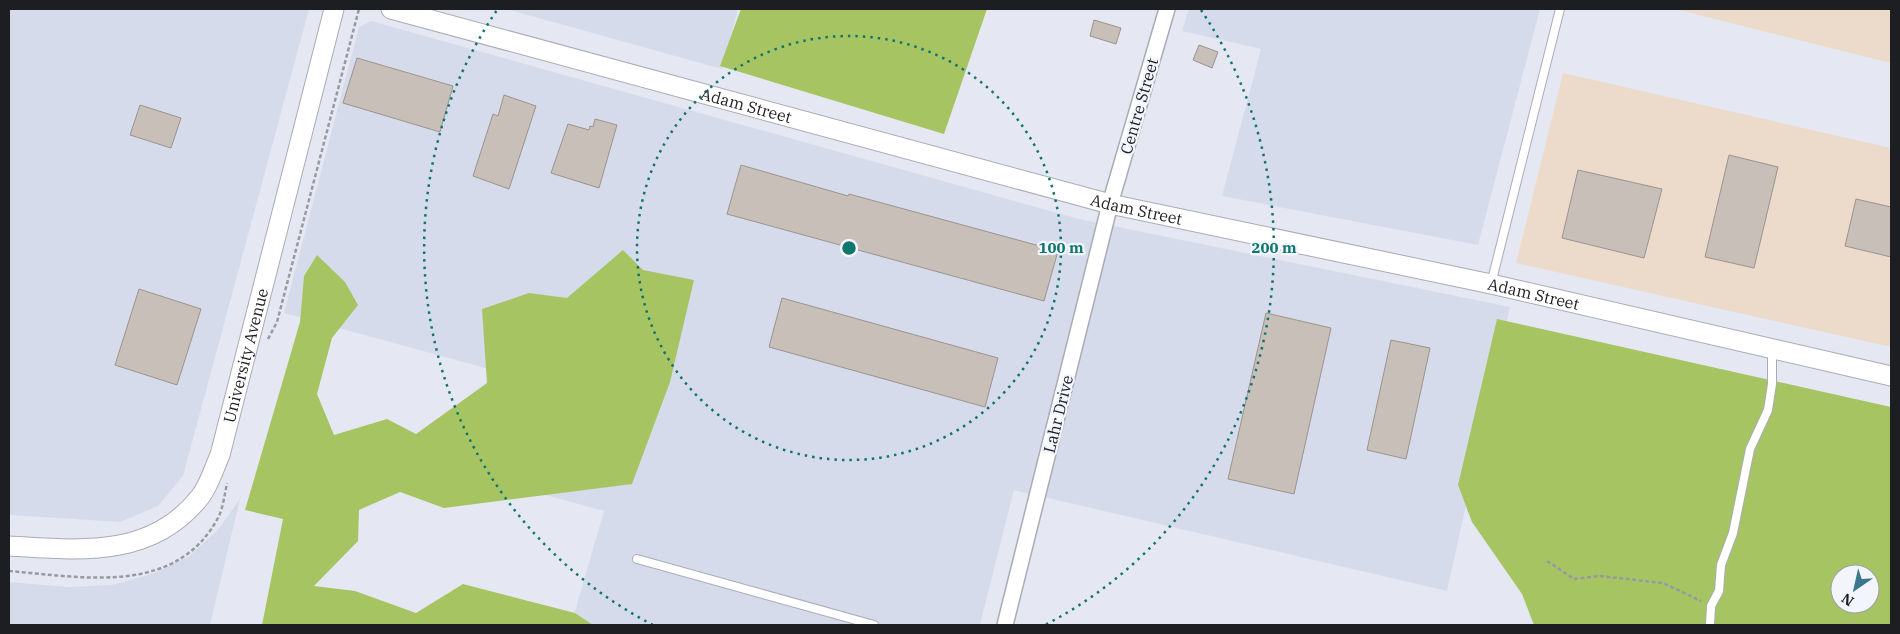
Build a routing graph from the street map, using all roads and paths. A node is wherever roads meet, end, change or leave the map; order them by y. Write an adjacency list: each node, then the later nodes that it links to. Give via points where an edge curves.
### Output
1 (334, 9): 9 (street, University Avenue, via 220,455 201,496 168,528 125,546 69,550)
2 (391, 9): 5 (street, Adam Street)
3 (1167, 9): 5 (street, Centre Street)
4 (1560, 9): 6 (lane)
5 (1110, 204): 6 (street, Adam Street); 14 (street, Lahr Drive)
6 (1490, 284): 7 (street, Adam Street)
7 (1772, 350): 8 (street, Adam Street); 12 (lane, via 1768,410 1750,449 1733,533 1721,565 1720,591)
8 (1891, 376)
9 (9, 546)
10 (637, 559): 13 (lane)
11 (1547, 561): 12 (path, via 1574,579 1600,576 1663,583)
12 (1711, 606): 15 (lane)
13 (874, 625)
14 (1006, 625)
15 (1710, 625)

